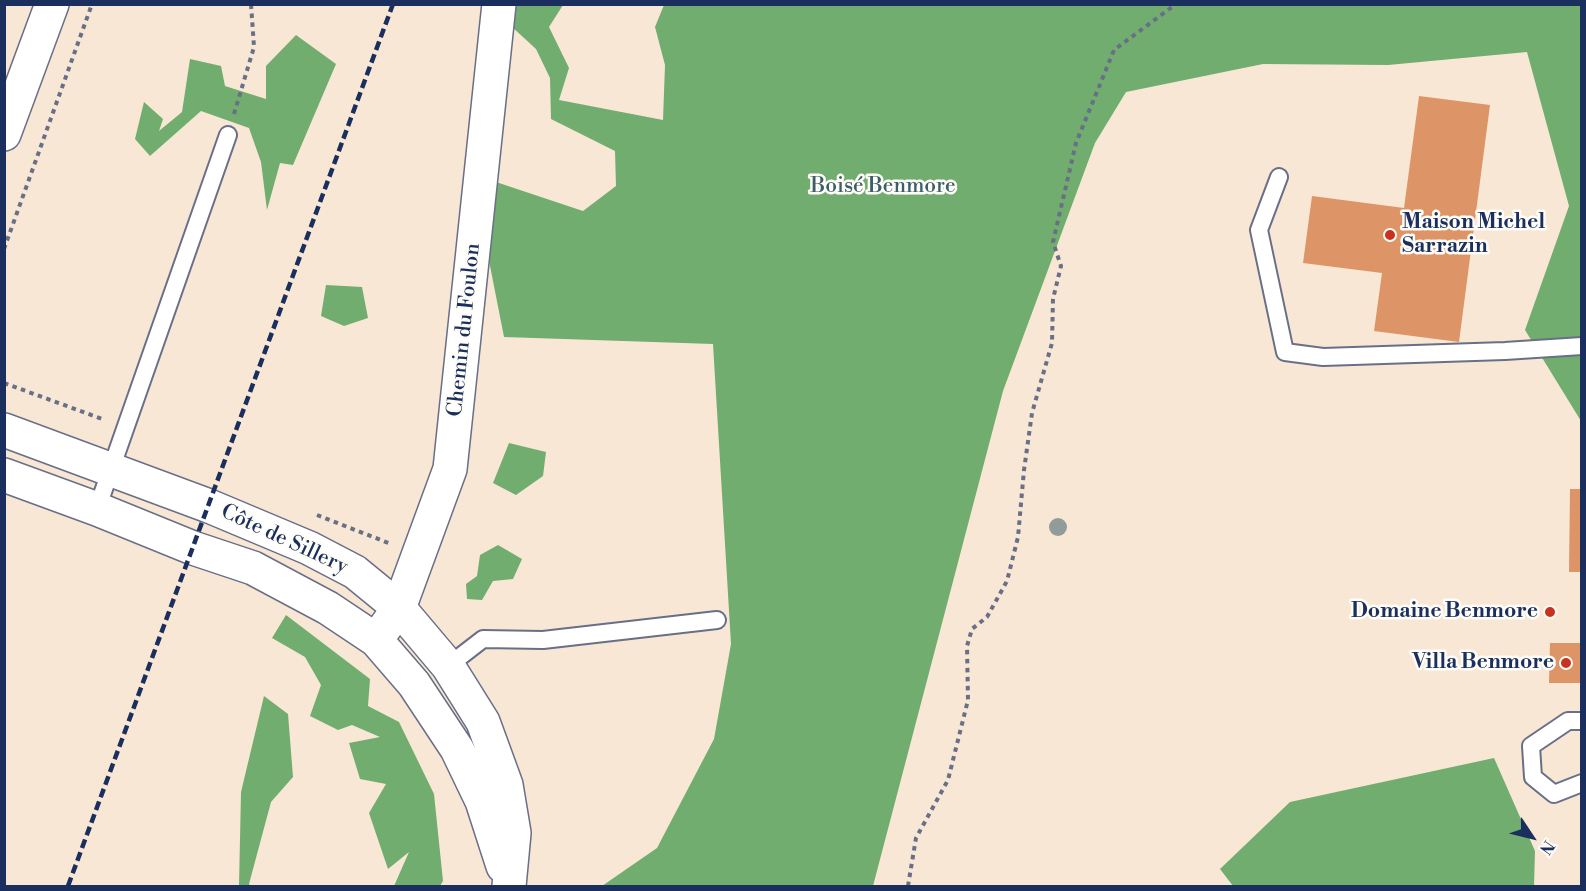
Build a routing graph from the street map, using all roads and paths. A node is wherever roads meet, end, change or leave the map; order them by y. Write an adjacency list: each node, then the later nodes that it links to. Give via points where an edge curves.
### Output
1 (52, 4): 6 (street)
2 (92, 4): 9 (path)
3 (251, 4): 7 (path, via 254,48)
4 (499, 4): 18 (street, Chemin du Foulon, via 450,470)
5 (1176, 4): 26 (path, via 1114,50 1076,143 1053,242 1061,266 1053,299 1052,343 1032,413 1018,537 1007,581 987,617 972,629 967,646 968,700 948,780 916,838)
6 (4, 135)
7 (228, 135): 12 (lane)
8 (1278, 177): 10 (lane, via 1259,230 1285,351 1323,357)
9 (4, 249)
10 (1581, 346)
11 (4, 383): 12 (path)
12 (126, 428): 14 (lane)
13 (4, 430): 14 (street, Côte de Sillery)
14 (112, 470): 16 (lane); 19 (street, Côte de Sillery, via 309,548 355,572)
15 (4, 475): 16 (street, Côte de Sillery)
16 (97, 509): 21 (street, Côte de Sillery, via 253,568 328,608)
17 (312, 513): 18 (path)
18 (420, 555): 19 (street, Chemin du Foulon)
19 (399, 608): 21 (street, Chemin du Foulon); 22 (street, Côte de Sillery)
20 (717, 620): 22 (lane, via 543,640 483,639)
21 (376, 640): 25 (street, Côte de Sillery, via 414,684 456,749 482,801)
22 (448, 666): 25 (street, Côte de Sillery, via 483,722 506,785 514,833)
23 (1581, 721): 24 (lane, via 1568,721 1531,746 1533,777 1554,794)
24 (1581, 783)
25 (509, 886)
26 (908, 886)

